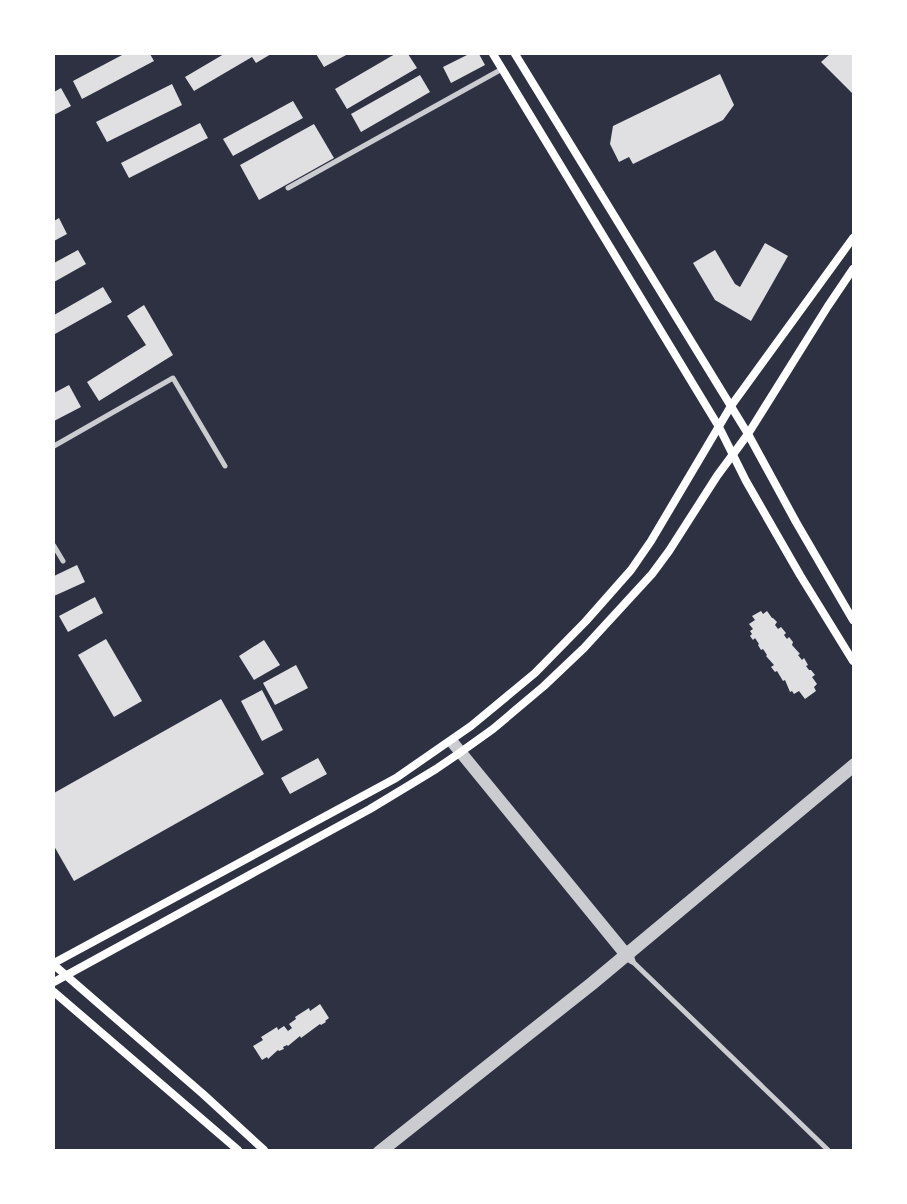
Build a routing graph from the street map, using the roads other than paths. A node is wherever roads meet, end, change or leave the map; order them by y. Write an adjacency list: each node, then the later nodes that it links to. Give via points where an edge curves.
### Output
1 (493, 54): 3 (main road)
2 (515, 54): 7 (main road)
3 (502, 70): 4 (street); 8 (main road)
4 (288, 188)
5 (853, 238): 7 (main road)
6 (853, 269): 9 (main road)
7 (731, 406): 8 (main road); 9 (main road)
8 (720, 427): 11 (main road); 17 (main road, via 632,570 535,673)
9 (748, 434): 11 (main road); 15 (main road)
10 (54, 446): 12 (street, via 173,378)
11 (733, 454): 16 (main road); 18 (main road, via 652,574 544,686)
12 (225, 466)
13 (54, 546): 14 (street)
14 (63, 562)
15 (853, 620)
16 (853, 661)
17 (451, 740): 18 (street); 22 (main road, via 368,794)
18 (460, 752): 21 (street); 23 (main road, via 370,809)
19 (853, 762): 21 (street)
20 (853, 770): 21 (street)
21 (627, 956): 28 (street); 29 (street); 30 (street)
22 (54, 964): 23 (main road)
23 (66, 976): 24 (main road); 27 (main road)
24 (54, 982)
25 (54, 992): 26 (main road)
26 (238, 1150)
27 (264, 1150)
28 (377, 1150)
29 (387, 1150)
30 (828, 1150)

